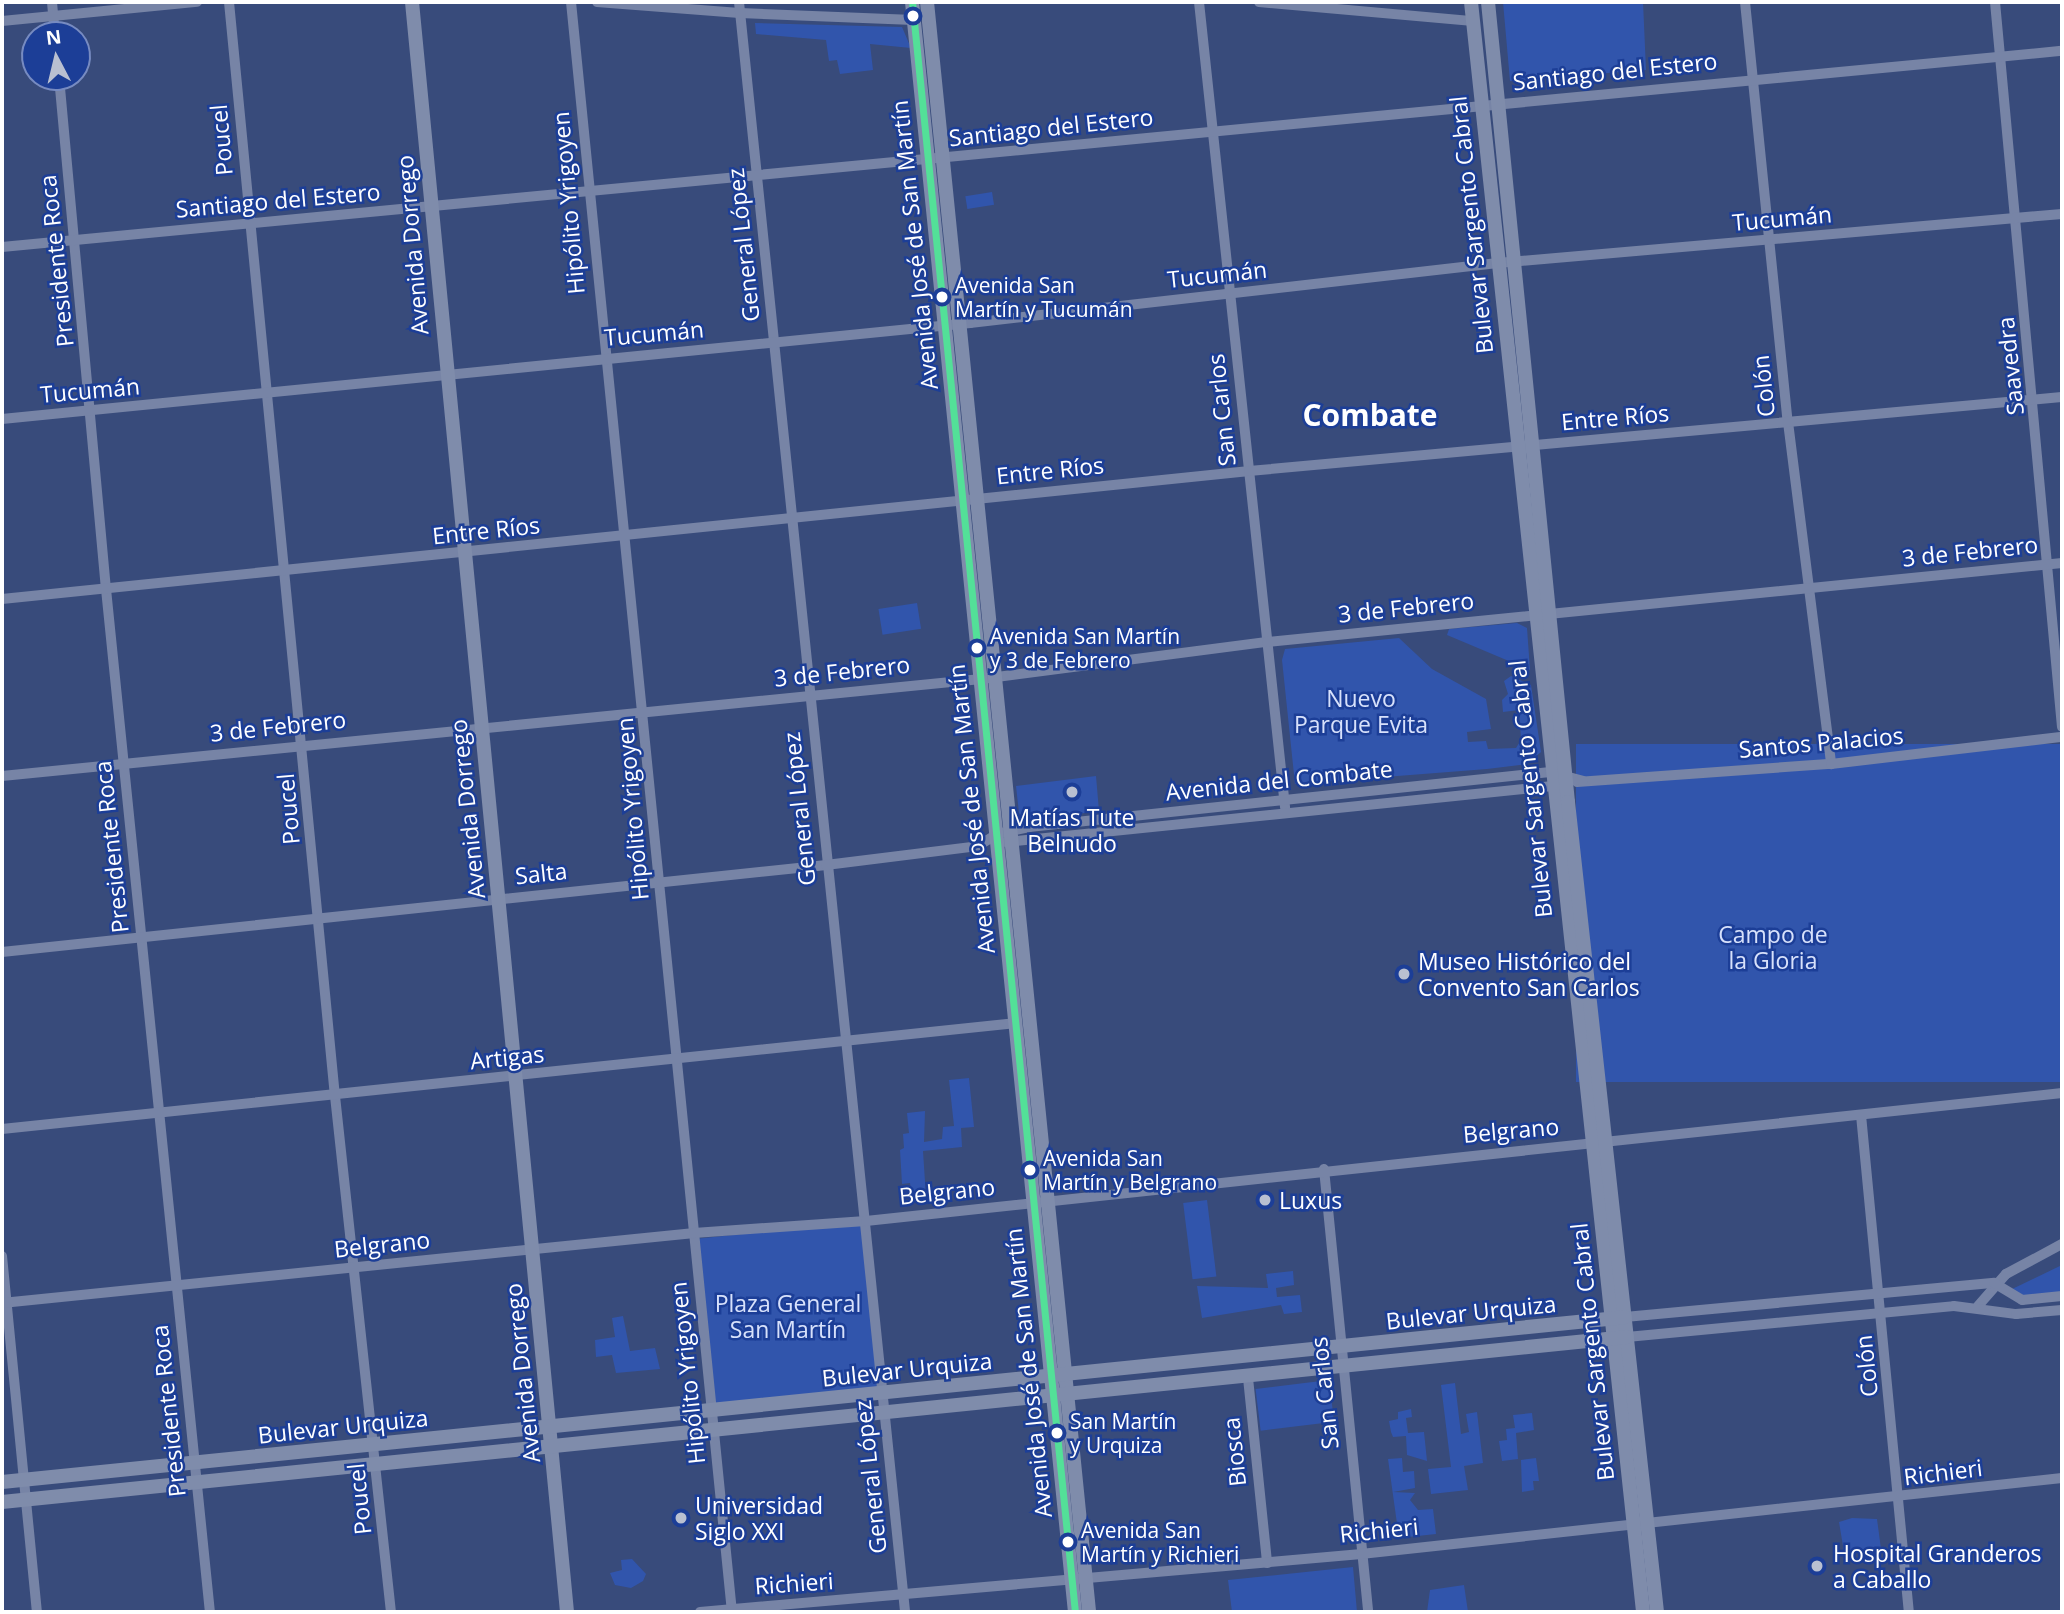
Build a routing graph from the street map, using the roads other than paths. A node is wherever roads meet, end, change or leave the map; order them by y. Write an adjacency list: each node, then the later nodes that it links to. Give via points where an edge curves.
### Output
1 (52, 2): 16 (street)
2 (197, 2): 16 (street)
3 (229, 2): 35 (street, Poucel)
4 (412, 2): 32 (main road, Avenida Dorrego)
5 (571, 2): 31 (street, Hipólito Yrigoyen)
6 (597, 2): 15 (street)
7 (912, 2): 17 (main road, Avenida José de San Martín)
8 (927, 2): 28 (main road, Avenida José de San Martín)
9 (1199, 2): 27 (street, San Carlos)
10 (1259, 2): 20 (street)
11 (1471, 2): 20 (main road, Bulevar Sargento Cabral)
12 (1488, 2): 25 (main road, Bulevar Sargento Cabral)
13 (1745, 2): 23 (street, Colón)
14 (1995, 2): 22 (street, Saavedra)
15 (740, 8): 17 (street); 30 (street, General López)
16 (53, 16): 18 (street); 19 (street)
17 (914, 20): 29 (main road, Avenida José de San Martín)
18 (2, 21)
19 (54, 21)
20 (1474, 21): 26 (main road, Bulevar Sargento Cabral)
21 (2062, 51): 22 (street, Santiago del Estero)
22 (2000, 55): 23 (street, Santiago del Estero); 34 (street, Saavedra)
23 (1752, 79): 25 (street, Santiago del Estero); 37 (street, Colón)
24 (60, 91): 36 (street, Presidente Roca)
25 (1499, 103): 26 (street, Santiago del Estero); 39 (main road, Bulevar Sargento Cabral)
26 (1482, 105): 27 (street, Santiago del Estero); 40 (main road, Bulevar Sargento Cabral)
27 (1213, 132): 28 (street, Santiago del Estero); 41 (street, San Carlos)
28 (943, 159): 29 (street, Santiago del Estero); 42 (main road, Avenida José de San Martín)
29 (928, 160): 30 (street, Santiago del Estero); 43 (main road, Avenida José de San Martín)
30 (757, 174): 31 (street, Santiago del Estero); 44 (street, General López)
31 (587, 192): 32 (street, Santiago del Estero); 45 (street, Hipólito Yrigoyen)
32 (433, 206): 35 (street, Santiago del Estero); 46 (main road, Avenida Dorrego)
33 (2062, 214): 34 (street, Tucumán)
34 (2014, 220): 37 (street, Tucumán); 49 (street, Saavedra)
35 (249, 223): 36 (street, Santiago del Estero); 47 (street, Poucel)
36 (75, 240): 38 (street, Santiago del Estero); 50 (street, Presidente Roca)
37 (1769, 240): 39 (street, Tucumán); 52 (street, Colón)
38 (2, 247)
39 (1516, 262): 40 (street, Tucumán); 53 (main road, Bulevar Sargento Cabral)
40 (1498, 263): 41 (street, Tucumán); 54 (main road, Bulevar Sargento Cabral)
41 (1230, 294): 42 (street, Tucumán); 55 (street, San Carlos)
42 (961, 324): 43 (street, Tucumán); 56 (main road, Avenida José de San Martín)
43 (945, 326): 44 (street, Tucumán); 57 (main road, Avenida José de San Martín)
44 (774, 343): 45 (street, Tucumán); 58 (street, General López)
45 (604, 359): 46 (street, Tucumán); 59 (street, Hipólito Yrigoyen)
46 (445, 375): 47 (street, Tucumán); 60 (main road, Avenida Dorrego)
47 (267, 393): 50 (street, Tucumán); 63 (street, Poucel)
48 (2062, 397): 49 (street, Entre Ríos)
49 (2035, 400): 52 (street, Entre Ríos); 62 (street, Saavedra)
50 (92, 411): 51 (street, Tucumán); 65 (street, Presidente Roca)
51 (2, 419)
52 (1788, 422): 53 (street, Entre Ríos); 64 (street, Colón)
53 (1535, 446): 54 (street, Entre Ríos); 67 (main road, Bulevar Sargento Cabral)
54 (1517, 447): 55 (street, Entre Ríos); 68 (main road, Bulevar Sargento Cabral)
55 (1249, 471): 56 (street, Entre Ríos); 69 (street, San Carlos)
56 (979, 499): 57 (street, Entre Ríos); 70 (main road, Avenida José de San Martín)
57 (963, 500): 58 (street, Entre Ríos); 71 (main road, Avenida José de San Martín)
58 (791, 520): 59 (street, Entre Ríos); 72 (street, General López)
59 (627, 537): 60 (street, Entre Ríos); 73 (street, Hipólito Yrigoyen)
60 (464, 553): 63 (street, Entre Ríos); 74 (main road, Avenida Dorrego)
61 (2062, 563): 62 (street, 3 de Febrero)
62 (2049, 564): 64 (street, 3 de Febrero); 75 (street, Saavedra)
63 (283, 570): 65 (street, Entre Ríos); 77 (street, Poucel)
64 (1808, 588): 67 (street, 3 de Febrero); 79 (street, Colón)
65 (106, 589): 66 (street, Entre Ríos); 78 (street, Presidente Roca)
66 (2, 599)
67 (1550, 614): 68 (street, 3 de Febrero); 81 (main road, Bulevar Sargento Cabral)
68 (1534, 615): 69 (street, 3 de Febrero); 81 (main road, Bulevar Sargento Cabral)
69 (1267, 642): 70 (street, 3 de Febrero); 82 (street, San Carlos)
70 (996, 677): 71 (street, 3 de Febrero); 84 (main road, Avenida José de San Martín)
71 (981, 679): 72 (street, 3 de Febrero); 85 (main road, Avenida José de San Martín)
72 (808, 696): 73 (street, 3 de Febrero); 86 (street, General López)
73 (644, 711): 74 (street, 3 de Febrero); 87 (street, Hipólito Yrigoyen)
74 (481, 727): 77 (street, 3 de Febrero); 88 (main road, Avenida Dorrego)
75 (2062, 727)
76 (2062, 737): 79 (street, Santos Palacios)
77 (303, 744): 78 (street, 3 de Febrero); 89 (street, Poucel)
78 (123, 763): 80 (street, 3 de Febrero); 90 (street, Presidente Roca)
79 (1831, 764): 81 (street, Santos Palacios)
80 (2, 776)
81 (1558, 780): 82 (street, Avenida del Combate); 83 (street, Avenida del Combate); 101 (main road, Bulevar Sargento Cabral)
82 (1284, 800): 83 (street, San Carlos); 84 (street, Avenida del Combate)
83 (1285, 813): 84 (street, Avenida del Combate)
84 (1012, 835): 85 (street, Avenida del Combate); 103 (main road, Avenida José de San Martín)
85 (997, 839): 86 (street, Salta, via 978,846); 92 (main road, Avenida José de San Martín)
86 (826, 866): 87 (street, Salta); 93 (street, General López)
87 (660, 882): 88 (street, Salta); 94 (street, Hipólito Yrigoyen)
88 (499, 898): 89 (street, Salta); 95 (main road, Avenida Dorrego)
89 (319, 919): 90 (street, Salta); 97 (street, Poucel)
90 (141, 937): 91 (street, Salta); 98 (street, Presidente Roca)
91 (2, 952)
92 (1016, 1023): 93 (street, Artigas); 103 (main road, Avenida José de San Martín)
93 (848, 1042): 94 (street, Artigas); 104 (street, General López)
94 (676, 1060): 95 (street, Artigas); 105 (street, Hipólito Yrigoyen)
95 (517, 1077): 97 (street, Artigas); 107 (main road, Avenida Dorrego)
96 (2062, 1093): 99 (street, Belgrano)
97 (335, 1096): 98 (street, Artigas); 109 (street, Poucel)
98 (159, 1115): 100 (street, Artigas); 111 (street, Presidente Roca)
99 (1861, 1115): 101 (street, Belgrano); 112 (street, Colón)
100 (2, 1129)
101 (1598, 1143): 102 (street, Belgrano); 118 (main road, Bulevar Sargento Cabral)
102 (1324, 1169): 103 (street, Belgrano); 120 (street, San Carlos)
103 (1041, 1203): 104 (street, Belgrano); 122 (main road, Avenida José de San Martín)
104 (866, 1221): 105 (street, Belgrano); 125 (street, General López)
105 (694, 1233): 107 (street, Belgrano); 126 (street, Hipólito Yrigoyen)
106 (2062, 1244): 110 (street)
107 (533, 1249): 109 (street, Belgrano); 128 (main road, Avenida Dorrego)
108 (2, 1256): 114 (street)
109 (353, 1269): 111 (street, Belgrano); 130 (street, Poucel)
110 (1994, 1283): 112 (street, Bulevar Urquiza); 113 (street, via 2022,1300); 115 (street)
111 (177, 1286): 114 (street, Belgrano); 132 (street, Presidente Roca)
112 (1880, 1294): 117 (street, Colón); 118 (street, Bulevar Urquiza)
113 (2062, 1296)
114 (4, 1302): 135 (street)
115 (1978, 1306): 116 (street, Bulevar Urquiza, via 2016,1314); 117 (street, Bulevar Urquiza)
116 (2062, 1310)
117 (1882, 1313): 119 (street, Bulevar Urquiza); 139 (street, Colón)
118 (1618, 1318): 119 (main road, Bulevar Sargento Cabral); 120 (main road, Bulevar Urquiza)
119 (1620, 1338): 121 (main road, Bulevar Urquiza); 141 (main road, Bulevar Sargento Cabral)
120 (1341, 1349): 121 (street, San Carlos); 122 (main road, Bulevar Urquiza)
121 (1344, 1368): 123 (main road, Bulevar Urquiza); 142 (street, San Carlos)
122 (1058, 1376): 124 (main road, Avenida José de San Martín); 125 (main road, Bulevar Urquiza)
123 (1248, 1378): 124 (main road, Bulevar Urquiza); 143 (street, Biosca)
124 (1060, 1394): 127 (main road, Bulevar Urquiza); 144 (main road, Avenida José de San Martín)
125 (883, 1395): 126 (main road, Bulevar Urquiza); 127 (street, General López)
126 (712, 1412): 128 (main road, Bulevar Urquiza); 129 (street, Hipólito Yrigoyen)
127 (885, 1412): 129 (main road, Bulevar Urquiza); 145 (street, General López)
128 (551, 1428): 130 (main road, Bulevar Urquiza); 131 (main road, Avenida Dorrego)
129 (714, 1430): 131 (main road, Bulevar Urquiza); 146 (street, Hipólito Yrigoyen)
130 (375, 1445): 132 (main road, Bulevar Urquiza); 133 (street, Poucel)
131 (552, 1446): 133 (main road, Bulevar Urquiza); 150 (main road, Avenida Dorrego)
132 (195, 1463): 135 (main road, Bulevar Urquiza); 137 (street, Presidente Roca)
133 (377, 1464): 137 (main road, Bulevar Urquiza); 149 (street, Poucel)
134 (2062, 1478): 139 (street, Richieri)
135 (24, 1480): 136 (main road, Bulevar Urquiza); 138 (street)
136 (2, 1482)
137 (197, 1482): 138 (main road, Bulevar Urquiza); 148 (street, Presidente Roca)
138 (26, 1499): 140 (main road, Bulevar Urquiza); 147 (street)
139 (1900, 1499): 141 (street, Richieri); 158 (street, Colón)
140 (2, 1502)
141 (1641, 1524): 142 (street, Richieri); 156 (main road, Bulevar Sargento Cabral); 157 (main road, Bulevar Sargento Cabral)
142 (1361, 1554): 143 (street, Richieri); 155 (street, San Carlos)
143 (1267, 1563): 144 (street, Richieri)
144 (1079, 1580): 145 (street, Richieri); 153 (main road, Avenida José de San Martín); 154 (main road, Avenida José de San Martín)
145 (903, 1595): 146 (street, Richieri); 152 (street, General López)
146 (732, 1611): 151 (street, Richieri)
147 (37, 1612)
148 (210, 1612)
149 (391, 1612)
150 (567, 1612)
151 (700, 1612)
152 (905, 1612)
153 (1075, 1612)
154 (1089, 1612)
155 (1368, 1612)
156 (1643, 1612)
157 (1657, 1612)
158 (1909, 1612)

